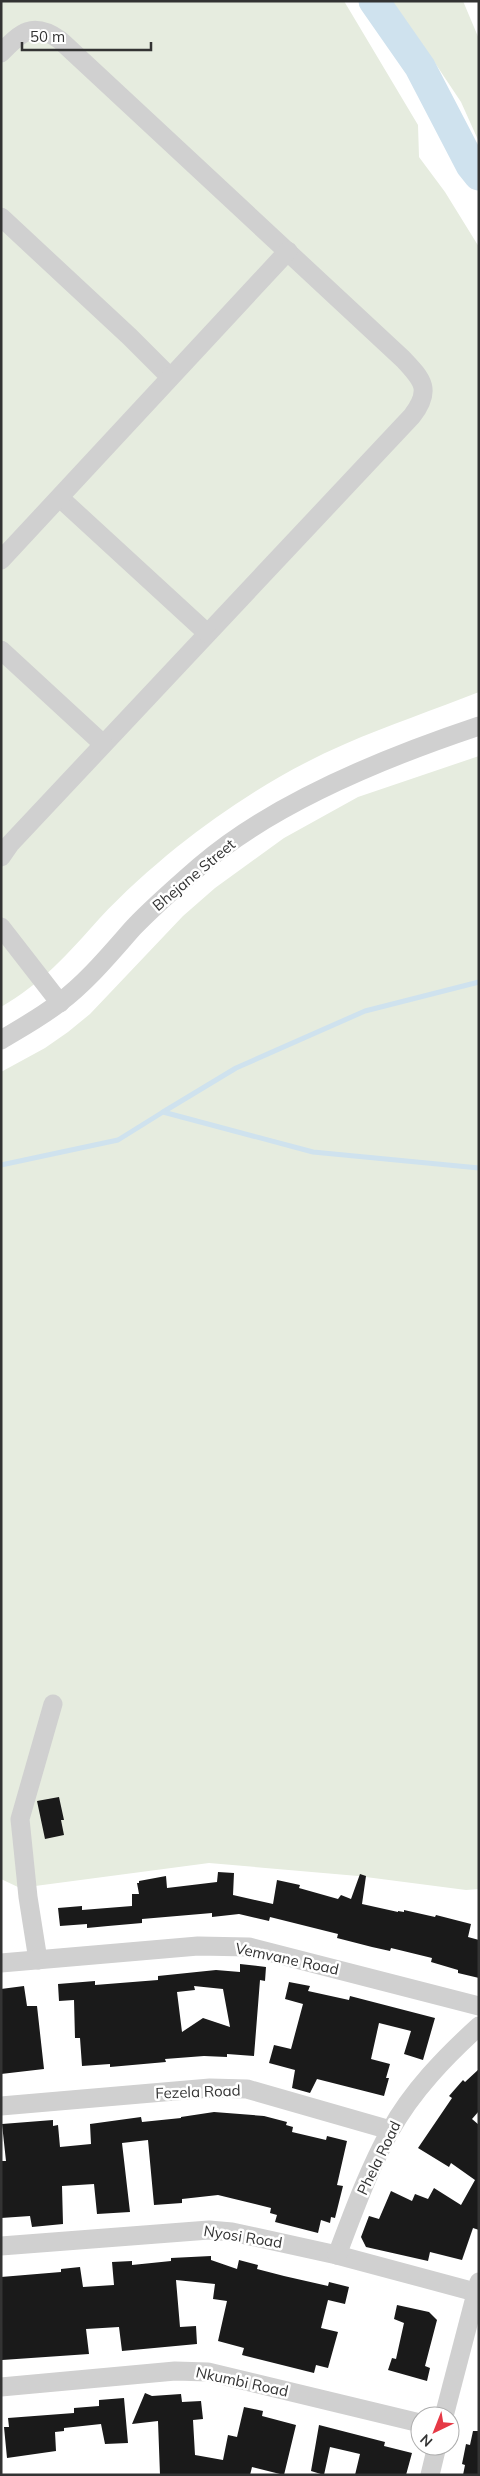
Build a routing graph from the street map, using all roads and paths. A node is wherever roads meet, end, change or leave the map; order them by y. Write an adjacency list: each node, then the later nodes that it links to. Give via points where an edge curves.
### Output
1 (1, 53): 3 (street, via 18,36 34,29 50,33)
2 (1, 217): 4 (street)
3 (288, 251): 4 (street); 7 (street, via 416,373 422,381 423,398 412,416)
4 (170, 377): 5 (street)
5 (60, 498): 6 (street); 7 (street)
6 (1, 560)
7 (206, 633): 10 (street)
8 (1, 650): 10 (street)
9 (475, 727): 13 (street, Bhejane Street, via 346,777 236,839 170,893)
10 (103, 744): 11 (street)
11 (1, 857)
12 (1, 927): 13 (street)
13 (60, 1003): 14 (street, Bhejane Street)
14 (1, 1040)
15 (53, 1704): 16 (street, via 20,1820)
16 (38, 1960): 17 (street, Vemvane Road); 18 (street, Vemvane Road, via 198,1946 249,1948)
17 (1, 1963)
18 (479, 2006)
19 (479, 2026): 21 (street, Phela Road, via 433,2072)
20 (1, 2106): 21 (street, Fezela Road, via 210,2088 247,2089)
21 (390, 2130): 23 (street, Phela Road, via 371,2167)
22 (1, 2246): 23 (street, Nyosi Road, via 201,2229 232,2232)
23 (337, 2255): 24 (street, Nyosi Road)
24 (478, 2289): 26 (street)
25 (1, 2388): 27 (street, Nkumbi Road, via 175,2371 208,2372)
26 (447, 2406)
27 (410, 2421)
28 (435, 2456): 29 (street)
29 (430, 2475)

